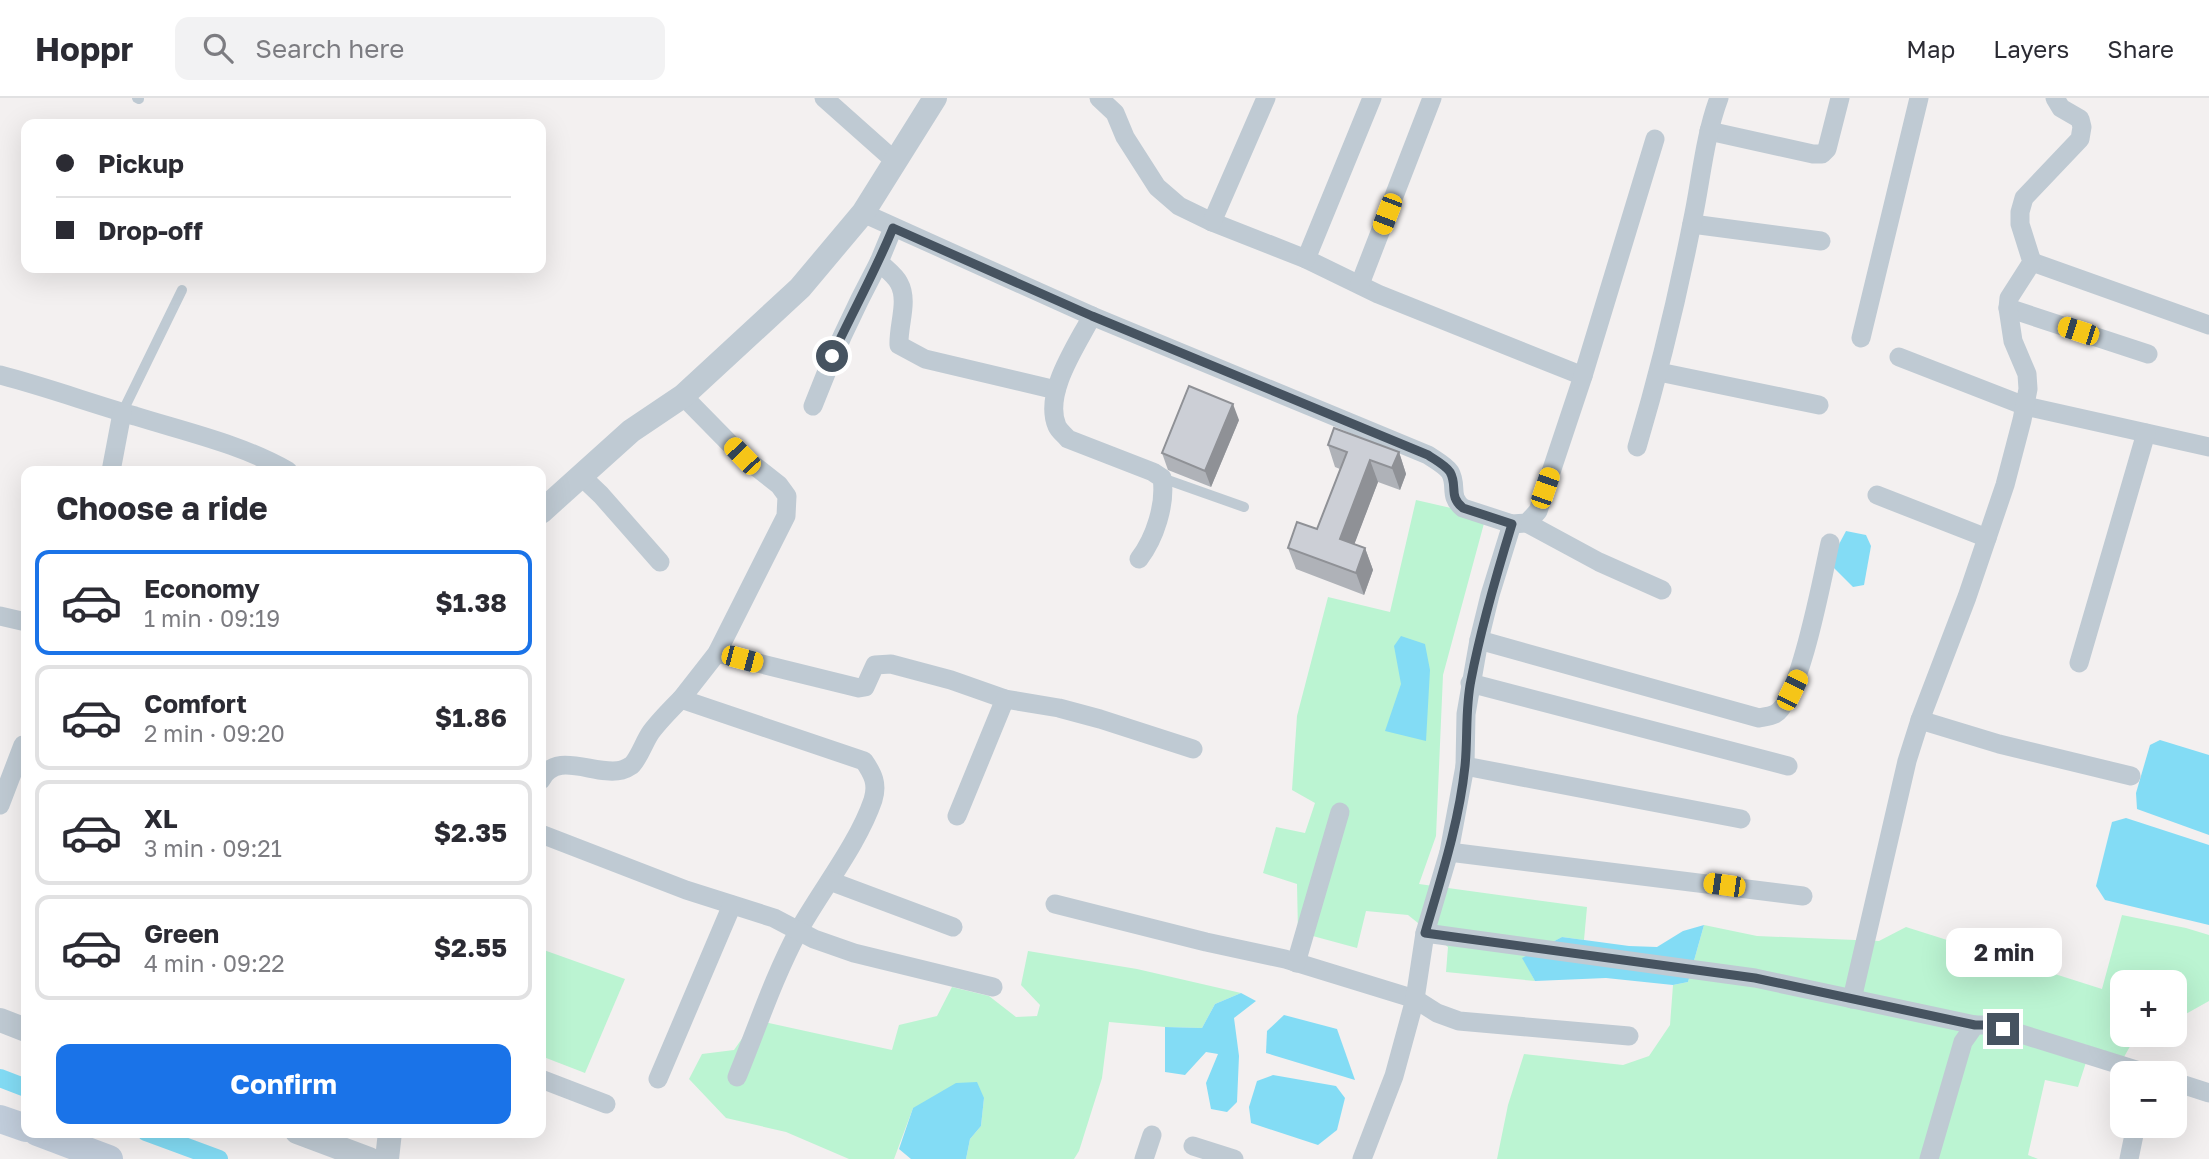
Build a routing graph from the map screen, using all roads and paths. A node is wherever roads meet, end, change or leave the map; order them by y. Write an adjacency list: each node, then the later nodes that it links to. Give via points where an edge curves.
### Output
1 (824, 98): 13 (street)
2 (935, 98): 13 (street)
3 (1099, 98): 15 (street, via 1115,113 1157,187 1179,206)
4 (1266, 98): 15 (street)
5 (1372, 98): 19 (street)
6 (1432, 98): 22 (street)
7 (1718, 98): 11 (street)
8 (1840, 98): 11 (street, via 1822,154)
9 (1919, 98): 27 (street)
10 (2055, 98): 21 (street, via 2061,108 2080,119 2082,133 2024,198 2020,224)
11 (1709, 131): 16 (street)
12 (1655, 139): 32 (street)
13 (896, 162): 14 (street)
14 (863, 213): 17 (street); 34 (street, via 800,288)
15 (1212, 222): 19 (street)
16 (1692, 224): 18 (street); 30 (street)
17 (893, 228): 20 (street); 25 (street)
18 (1821, 241)
19 (1306, 259): 22 (street)
20 (879, 262): 33 (street, via 898,282 903,296 899,345 925,359); 36 (street, via 832,356)
21 (2032, 262): 24 (street); 26 (street)
22 (1360, 284): 32 (street)
23 (182, 290): 38 (lane)
24 (2008, 308): 28 (street); 37 (street, via 2013,341 2027,374)
25 (1092, 316): 33 (street); 49 (street, via 1428,455 1448,469 1457,504)
26 (2209, 325)
27 (1861, 338)
28 (2148, 354)
29 (1899, 356): 37 (street)
30 (1659, 372): 35 (street); 40 (street)
31 (0, 375): 38 (street)
32 (1583, 376): 49 (street, via 1538,511)
33 (1056, 390): 45 (street, via 1055,416 1068,439)
34 (683, 396): 44 (street, via 631,430); 58 (street, via 787,496 786,516)
35 (1819, 405)
36 (813, 406)
37 (2025, 406): 39 (street); 50 (street)
38 (122, 413): 42 (street); 43 (street, via 223,443)
39 (2146, 433): 41 (street); 59 (street)
40 (1637, 447)
41 (2209, 447)
42 (112, 466)
43 (279, 466)
44 (580, 475): 47 (street); 53 (street)
45 (1162, 478): 48 (lane); 52 (street, via 1161,506 1147,549)
46 (1877, 495): 50 (street)
47 (546, 507)
48 (1244, 507)
49 (1520, 523): 54 (street); 57 (street, via 1490,595)
50 (1987, 538): 63 (street)
51 (1830, 543): 57 (street, via 1798,677 1776,714 1759,718)
52 (1139, 559)
53 (660, 562)
54 (1662, 590)
55 (0, 616): 56 (street)
56 (21, 621)
57 (1479, 640): 60 (street)
58 (717, 653): 61 (street); 62 (street, via 859,688 869,682 875,666 891,664)
59 (2079, 663)
60 (1470, 683): 66 (street); 67 (street)
61 (681, 699): 68 (street, via 626,768 605,771 562,764); 76 (street, via 864,761 875,777 874,798)
62 (1004, 699): 64 (street, via 1090,716); 72 (street)
63 (1920, 720): 69 (street); 86 (street)
64 (1193, 749)
65 (21, 750): 70 (street)
66 (1465, 766): 73 (street); 75 (street)
67 (1788, 766)
68 (546, 773)
69 (2131, 776)
70 (0, 805)
71 (1340, 812): 83 (street)
72 (957, 816)
73 (1741, 819)
74 (546, 836): 79 (street)
75 (1449, 852): 77 (street); 82 (street)
76 (830, 880): 80 (street); 81 (street)
77 (1803, 896)
78 (1055, 904): 83 (street)
79 (732, 905): 81 (street); 93 (street)
80 (953, 927)
81 (798, 931): 84 (street, via 854,953); 92 (street)
82 (1425, 933): 85 (street); 86 (street, via 1755,978)
83 (1296, 963): 85 (street)
84 (993, 987)
85 (1415, 999): 90 (street, via 1459,1021); 111 (street, via 1394,1076)
86 (1852, 999): 88 (street)
87 (0, 1020): 89 (street)
88 (1975, 1025): 91 (street, via 1989,1025); 112 (street, via 1963,1042)
89 (21, 1028)
90 (1629, 1036)
91 (2110, 1062)
92 (737, 1077)
93 (658, 1079)
94 (546, 1081): 97 (street)
95 (2187, 1086): 96 (street)
96 (2209, 1093)
97 (606, 1104)
98 (0, 1119): 99 (main road)
99 (21, 1126)
100 (1152, 1135): 109 (street)
101 (53, 1138): 106 (main road)
102 (313, 1138): 107 (street)
103 (389, 1138): 108 (street)
104 (2133, 1138): 113 (street)
105 (1193, 1146): 110 (street)
106 (109, 1159)
107 (369, 1159)
108 (387, 1159)
109 (1144, 1159)
110 (1234, 1159)
111 (1362, 1159)
112 (1929, 1159)
113 (2129, 1159)

